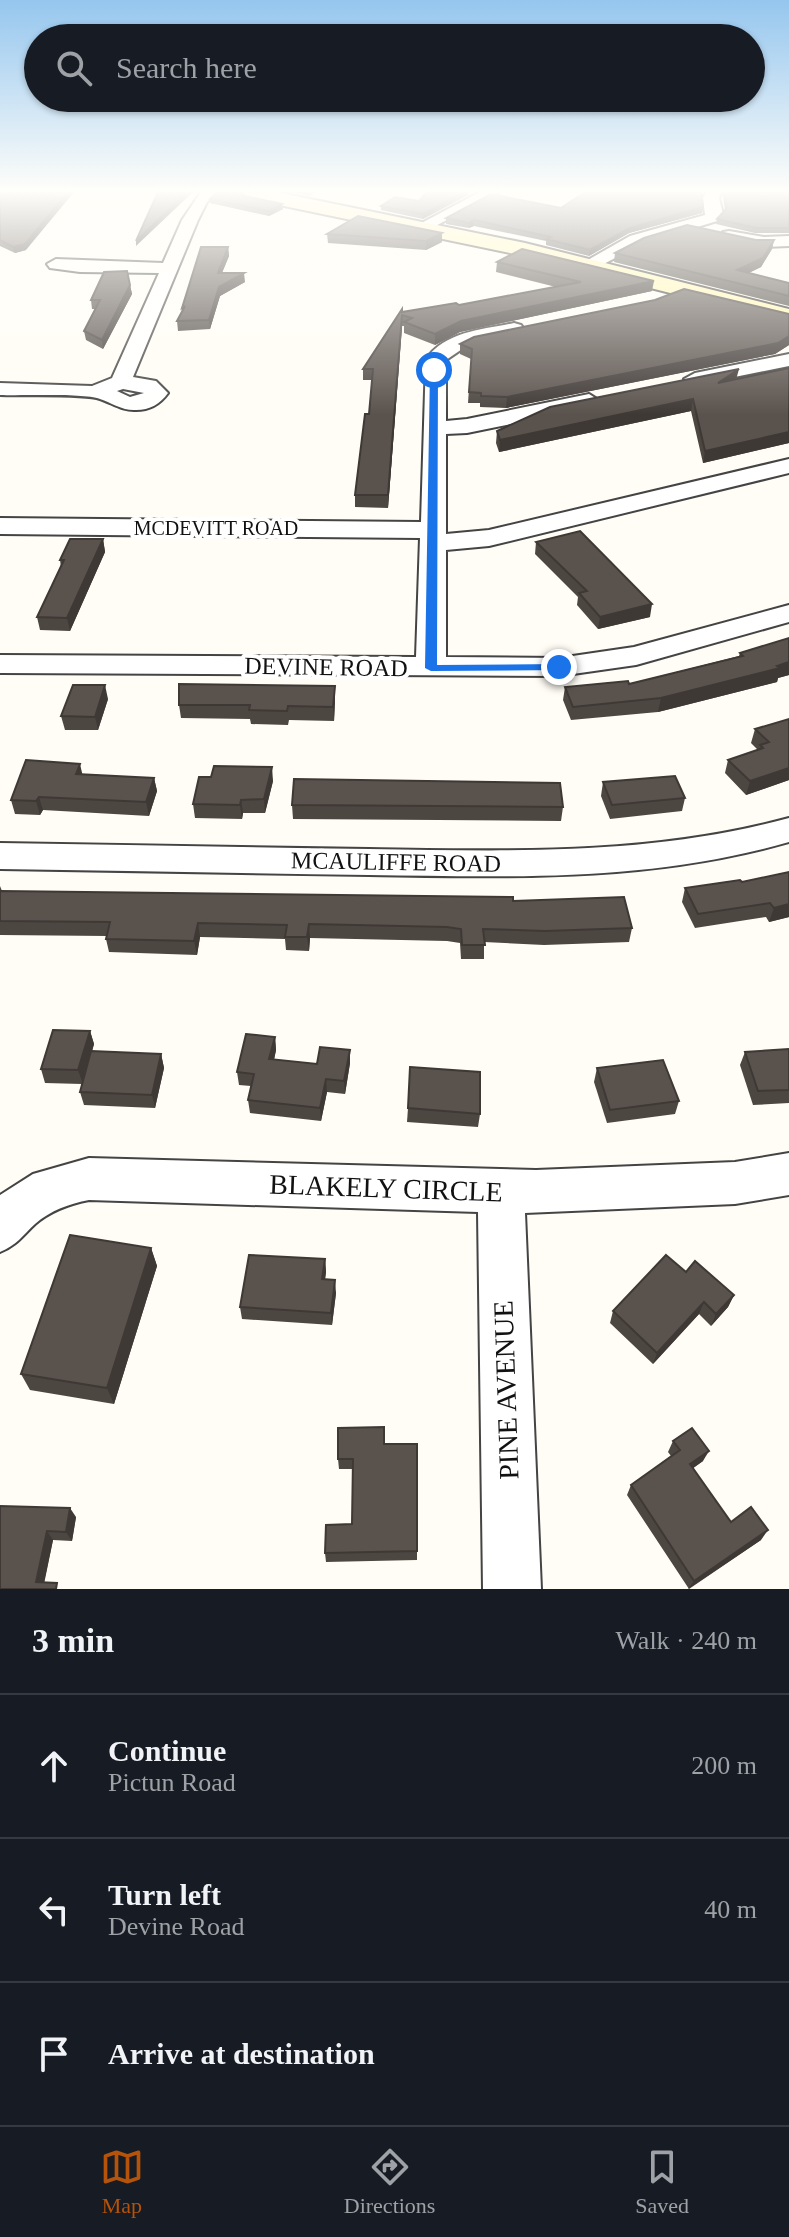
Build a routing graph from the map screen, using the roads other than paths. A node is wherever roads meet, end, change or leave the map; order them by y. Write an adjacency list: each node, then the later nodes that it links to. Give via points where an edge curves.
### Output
1 (74, 266): 3 (street)
2 (593, 266): 4 (main road)
3 (170, 268): 10 (street, via 112,387)
4 (684, 289): 5 (street); 6 (main road)
5 (653, 301)
6 (789, 316)
7 (536, 325): 12 (street, via 468,339 441,352 434,370)
8 (789, 360): 9 (street)
9 (666, 385)
10 (0, 389)
11 (605, 397): 12 (street)
12 (434, 428): 15 (street)
13 (789, 466): 15 (street, MCDEVITT ROAD, via 489,538)
14 (0, 526): 15 (street, MCDEVITT ROAD)
15 (432, 536): 18 (street)
16 (789, 613): 18 (street, DEVINE ROAD, via 598,663)
17 (0, 664): 18 (street, DEVINE ROAD)
18 (431, 668)
19 (789, 830): 20 (street, MCAULIFFE ROAD, via 688,854 575,862)
20 (0, 856)
21 (789, 1174): 22 (street, BLAKELY CIRCLE, via 641,1189)
22 (501, 1192): 23 (street, BLAKELY CIRCLE, via 89,1179 27,1200); 24 (street, PINE AVENUE)
23 (0, 1229)
24 (512, 1589)

